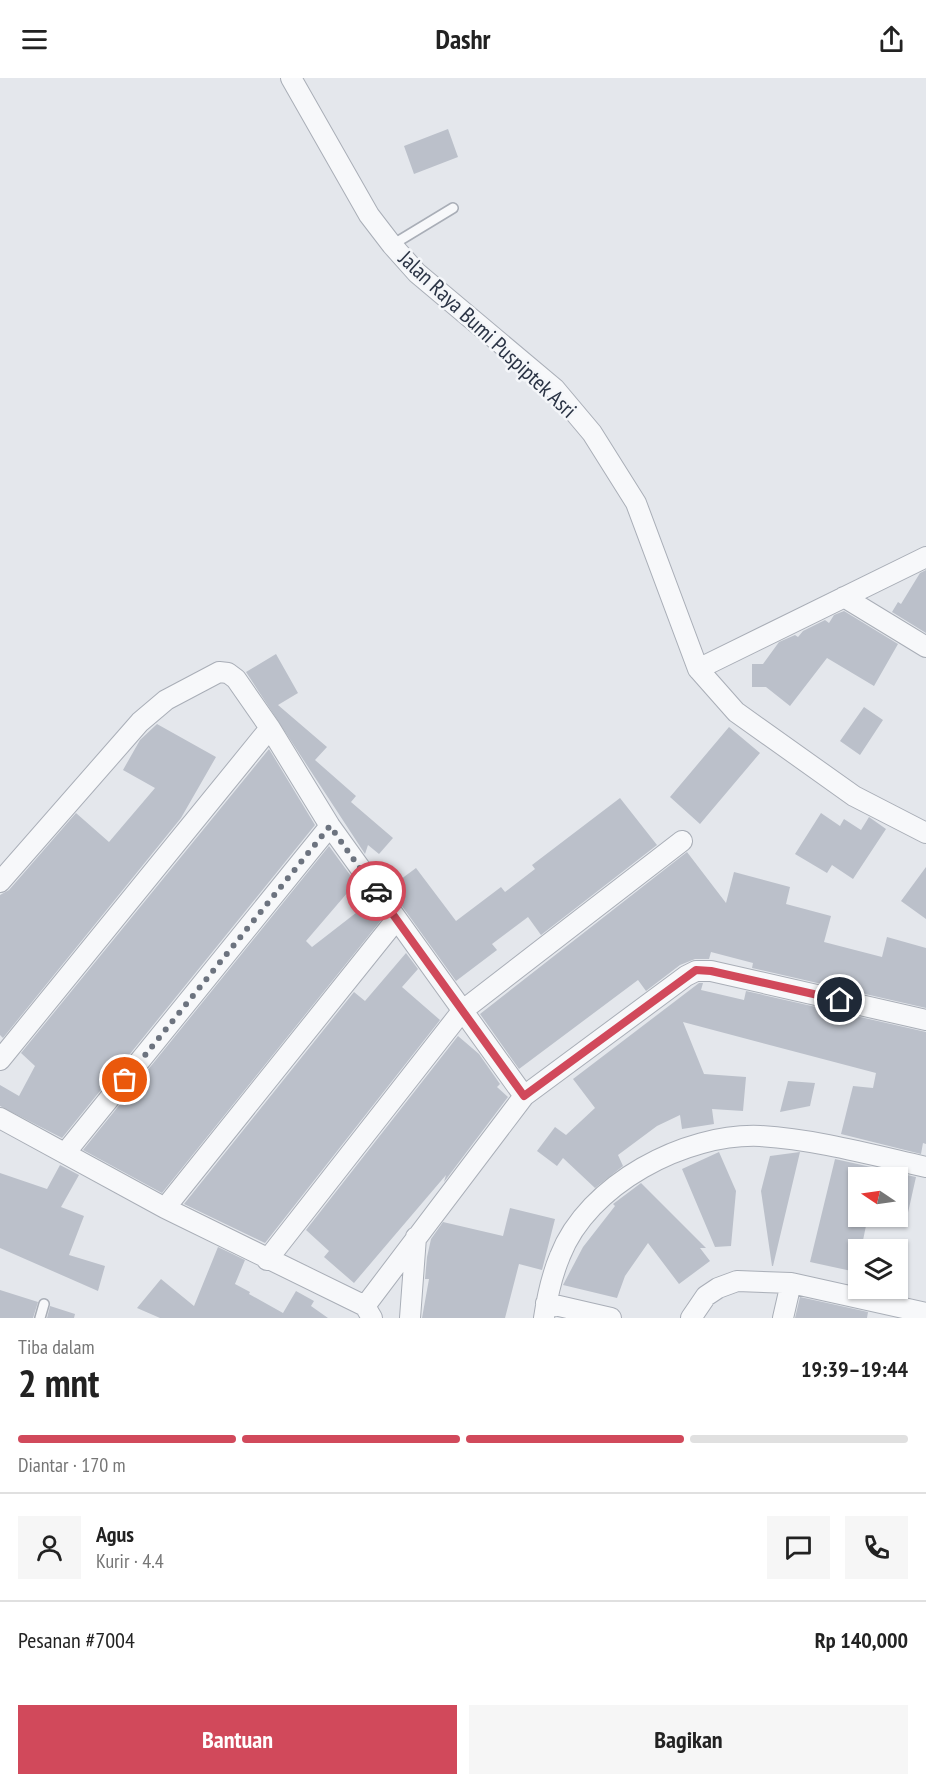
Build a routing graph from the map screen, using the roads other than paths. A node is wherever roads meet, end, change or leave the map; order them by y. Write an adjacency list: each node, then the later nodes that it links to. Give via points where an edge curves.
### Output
1 (291, 78): 3 (street, Jalan Raya Bumi Puspiptek Asri, via 369,215)
2 (453, 208): 3 (lane)
3 (392, 244): 7 (street, Jalan Raya Bumi Puspiptek Asri, via 417,273 555,389 592,433 636,503)
4 (926, 557): 5 (street)
5 (844, 597): 6 (street); 7 (street)
6 (926, 647)
7 (698, 669): 10 (street, Jalan Raya Bumi Puspiptek Asri, via 736,712 854,796)
8 (270, 728): 9 (street); 12 (street, via 228,673 219,672 166,700 140,722); 16 (street)
9 (330, 826): 13 (street); 19 (street)
10 (926, 833)
11 (682, 841): 14 (street)
12 (0, 882)
13 (396, 920): 14 (street); 21 (street)
14 (462, 1011): 17 (street); 23 (street)
15 (926, 1020): 17 (street, via 696,970)
16 (0, 1060)
17 (524, 1096): 22 (street)
18 (0, 1118): 19 (street)
19 (66, 1152): 21 (street)
20 (926, 1167): 26 (street, via 760,1136 688,1145 621,1181 599,1199 560,1255)
21 (165, 1208): 23 (street)
22 (416, 1237): 27 (street); 30 (street)
23 (267, 1260): 27 (street)
24 (791, 1283): 28 (street); 32 (street, via 737,1281 706,1296); 33 (street)
25 (44, 1304): 29 (lane)
26 (545, 1310): 31 (street)
27 (368, 1312)
28 (926, 1314)
29 (40, 1318)
30 (410, 1318)
31 (611, 1318)
32 (691, 1318)
33 (783, 1318)

